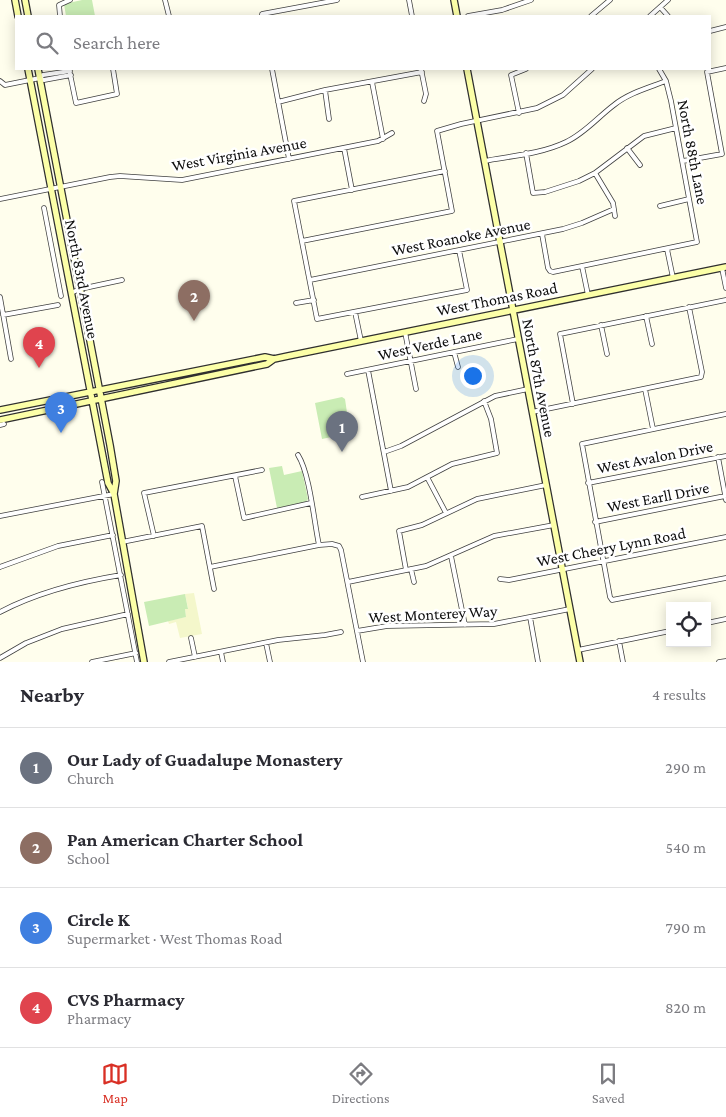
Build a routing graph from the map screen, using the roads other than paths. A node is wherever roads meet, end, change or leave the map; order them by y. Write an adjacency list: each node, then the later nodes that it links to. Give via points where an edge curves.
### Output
1 (15, 0): 14 (main road)
2 (25, 0): 15 (main road)
3 (70, 0): 16 (street, via 60,3)
4 (166, 0): 17 (street)
5 (337, 0): 11 (street)
6 (409, 0): 19 (street)
7 (454, 0): 20 (main road)
8 (531, 0): 13 (street)
9 (610, 0): 23 (street)
10 (668, 0): 12 (street)
11 (319, 2): 18 (street)
12 (660, 7): 24 (street); 25 (street)
13 (502, 10): 21 (street); 22 (street)
14 (18, 15)
15 (28, 15)
16 (60, 15)
17 (169, 15)
18 (262, 15)
19 (412, 15)
20 (457, 15)
21 (474, 15)
22 (504, 15)
23 (592, 15)
24 (651, 15)
25 (667, 15)
26 (726, 27): 27 (street)
27 (711, 31)
28 (726, 68): 58 (street, via 707,72 722,154)
29 (28, 70): 40 (main road, North 83rd Avenue)
30 (38, 70): 39 (main road, North 83rd Avenue)
31 (113, 70): 38 (street, via 117,94 76,103)
32 (272, 70): 46 (street)
33 (422, 70): 43 (street); 45 (street)
34 (467, 70): 49 (main road, North 87th Avenue)
35 (524, 70): 47 (street, via 511,75)
36 (591, 70): 47 (street, via 556,99)
37 (660, 70): 41 (street, North 88th Lane)
38 (70, 71): 39 (street)
39 (40, 78): 40 (street); 62 (main road, North 83rd Avenue)
40 (30, 80): 42 (street, via 5,86); 63 (main road, North 83rd Avenue)
41 (666, 81): 50 (street, North 88th Lane); 55 (street, via 629,95 567,142)
42 (0, 82)
43 (372, 82): 44 (street); 52 (street)
44 (325, 90): 46 (street); 48 (street)
45 (424, 101)
46 (278, 102): 56 (street)
47 (519, 113): 49 (street)
48 (329, 119)
49 (476, 121): 57 (main road, North 87th Avenue); 60 (street, via 437,131)
50 (676, 128): 54 (street, via 644,136); 58 (street, North 88th Lane)
51 (392, 133): 52 (street, West Virginia Avenue)
52 (383, 139): 53 (street, West Virginia Avenue)
53 (344, 148): 56 (street, West Virginia Avenue); 64 (street)
54 (627, 148): 59 (street); 61 (street)
55 (526, 153): 57 (street); 61 (street, via 534,193 564,187)
56 (289, 159): 62 (street, West Virginia Avenue, via 182,180 120,176)
57 (484, 161): 73 (main road, North 87th Avenue)
58 (683, 161): 66 (street, North 88th Lane)
59 (640, 165)
60 (445, 171): 64 (street); 72 (street, via 452,211)
61 (595, 173): 69 (street)
62 (60, 186): 63 (street, West Virginia Avenue); 81 (main road, North 83rd Avenue)
63 (50, 188): 65 (street, West Virginia Avenue); 83 (main road, North 83rd Avenue)
64 (352, 190): 72 (street, via 294,201)
65 (0, 199)
66 (689, 200): 67 (street); 74 (street, North 88th Lane, via 696,242)
67 (660, 206)
68 (44, 208): 85 (street)
69 (614, 209): 70 (street); 71 (street, West Roanoke Avenue, via 582,224)
70 (615, 216)
71 (542, 234): 73 (street, West Roanoke Avenue); 76 (street, via 550,271)
72 (302, 240): 80 (street)
73 (499, 242): 75 (street, West Roanoke Avenue); 92 (main road, North 87th Avenue)
74 (667, 249): 76 (street); 78 (street)
75 (459, 250): 80 (street, West Roanoke Avenue); 93 (street, via 467,290)
76 (582, 266): 84 (street)
77 (724, 268): 78 (main road, West Thomas Road); 82 (street)
78 (673, 278): 84 (main road, West Thomas Road)
79 (122, 280): 81 (street)
80 (310, 280): 87 (street)
81 (80, 288): 83 (street); 111 (main road, North 83rd Avenue)
82 (726, 288)
83 (72, 293): 115 (main road, North 83rd Avenue)
84 (588, 295): 92 (main road, West Thomas Road)
85 (61, 296)
86 (0, 297): 94 (street)
87 (314, 300): 89 (street); 93 (street, via 317,320)
88 (726, 300): 91 (street)
89 (296, 304)
90 (58, 305): 94 (street)
91 (689, 307): 95 (street); 114 (street, via 701,377)
92 (512, 310): 97 (main road, West Thomas Road); 98 (main road, North 87th Avenue)
93 (355, 312): 99 (street)
94 (3, 315): 103 (street)
95 (646, 316): 96 (street); 100 (street)
96 (601, 325): 102 (street); 119 (street, via 560,334)
97 (405, 332): 99 (main road, West Thomas Road); 105 (street)
98 (518, 339): 101 (street, West Verde Lane); 113 (main road, North 87th Avenue)
99 (361, 341): 104 (main road, West Thomas Road)
100 (652, 344)
101 (454, 352): 105 (street, West Verde Lane); 106 (street)
102 (607, 354)
103 (12, 359)
104 (274, 359): 108 (main road, West Thomas Road, via 265,357); 110 (main road, West Thomas Road, via 268,364)
105 (410, 361): 107 (street, West Verde Lane); 112 (street)
106 (458, 367)
107 (368, 370): 109 (street, West Verde Lane); 125 (street)
108 (190, 372): 110 (main road); 111 (main road, West Thomas Road)
109 (347, 374)
110 (192, 380): 116 (main road, West Thomas Road)
111 (100, 389): 115 (main road, West Thomas Road); 116 (main road, North 83rd Avenue)
112 (416, 389)
113 (528, 389): 118 (street); 121 (main road, North 87th Avenue)
114 (645, 389): 119 (street); 124 (street)
115 (90, 391): 117 (main road, North 83rd Avenue); 120 (main road, West Thomas Road)
116 (101, 398): 117 (main road, West Thomas Road); 136 (main road, North 83rd Avenue, via 116,482)
117 (92, 400): 123 (main road, West Thomas Road); 136 (main road, North 83rd Avenue, via 108,483)
118 (484, 401): 125 (street); 131 (street, via 492,419 498,453 463,460)
119 (573, 404): 121 (street)
120 (0, 410)
121 (532, 412): 134 (main road, North 87th Avenue)
122 (726, 414): 124 (street)
123 (2, 423)
124 (653, 429): 133 (street, via 582,444)
125 (384, 452): 135 (street)
126 (298, 455): 140 (street)
127 (726, 456): 128 (street, West Avalon Drive)
128 (718, 457): 133 (street, West Avalon Drive); 139 (street)
129 (262, 470): 130 (street)
130 (235, 476): 140 (street, via 244,518); 146 (street, via 144,493)
131 (427, 477): 135 (street); 141 (street)
132 (102, 482): 137 (street)
133 (588, 483): 143 (street)
134 (546, 485): 141 (street, via 477,499); 144 (main road, North 87th Avenue)
135 (391, 491): 138 (street)
136 (114, 494): 137 (street); 148 (main road, North 83rd Avenue)
137 (105, 495): 142 (street); 145 (street)
138 (362, 497)
139 (726, 498): 143 (street, West Earll Drive)
140 (311, 503): 149 (street)
141 (446, 514): 154 (street, via 399,531)
142 (0, 516)
143 (595, 522): 151 (street)
144 (554, 525): 150 (street, via 494,536); 156 (main road, North 87th Avenue)
145 (113, 535): 152 (street, via 58,546); 157 (street)
146 (154, 536): 148 (street); 153 (street, via 202,526)
147 (726, 537): 151 (street, West Cheery Lynn Road)
148 (122, 542): 185 (main road, North 83rd Avenue)
149 (319, 545): 153 (street); 160 (street, via 339,546)
150 (451, 556): 155 (street); 169 (street)
151 (603, 562): 156 (street, West Cheery Lynn Road); 159 (street, via 612,600)
152 (0, 567)
153 (210, 567): 162 (street)
154 (406, 570): 155 (street); 160 (street)
155 (411, 570): 161 (street)
156 (563, 570): 158 (street, West Cheery Lynn Road, via 509,580); 163 (main road, North 87th Avenue)
157 (120, 575): 164 (street, via 44,592); 165 (street)
158 (500, 578)
159 (726, 578)
160 (348, 582): 170 (street)
161 (414, 582)
162 (214, 589)
163 (570, 609): 166 (street, West Monterey Way); 176 (main road, North 87th Avenue)
164 (0, 612)
165 (128, 614): 178 (street); 180 (street, via 62,629 26,643)
166 (530, 617): 169 (street, West Monterey Way, via 494,624); 190 (street)
167 (726, 620): 168 (street)
168 (711, 622)
169 (465, 625): 170 (street, West Monterey Way, via 388,626)
170 (357, 631): 189 (street)
171 (341, 632): 175 (street)
172 (666, 632): 174 (street)
173 (191, 638): 179 (street)
174 (619, 641): 176 (street); 192 (street)
175 (266, 643): 177 (street); 188 (street)
176 (578, 650): 191 (main road, North 87th Avenue)
177 (221, 652): 179 (street); 187 (street)
178 (136, 653): 183 (street); 184 (street)
179 (195, 657): 186 (street)
180 (1, 658): 182 (street)
181 (726, 661): 193 (street)
182 (4, 662)
183 (92, 662)
184 (137, 662)
185 (144, 662)
186 (169, 662)
187 (223, 662)
188 (270, 662)
189 (363, 662)
190 (538, 662)
191 (580, 662)
192 (623, 662)
193 (719, 662)

